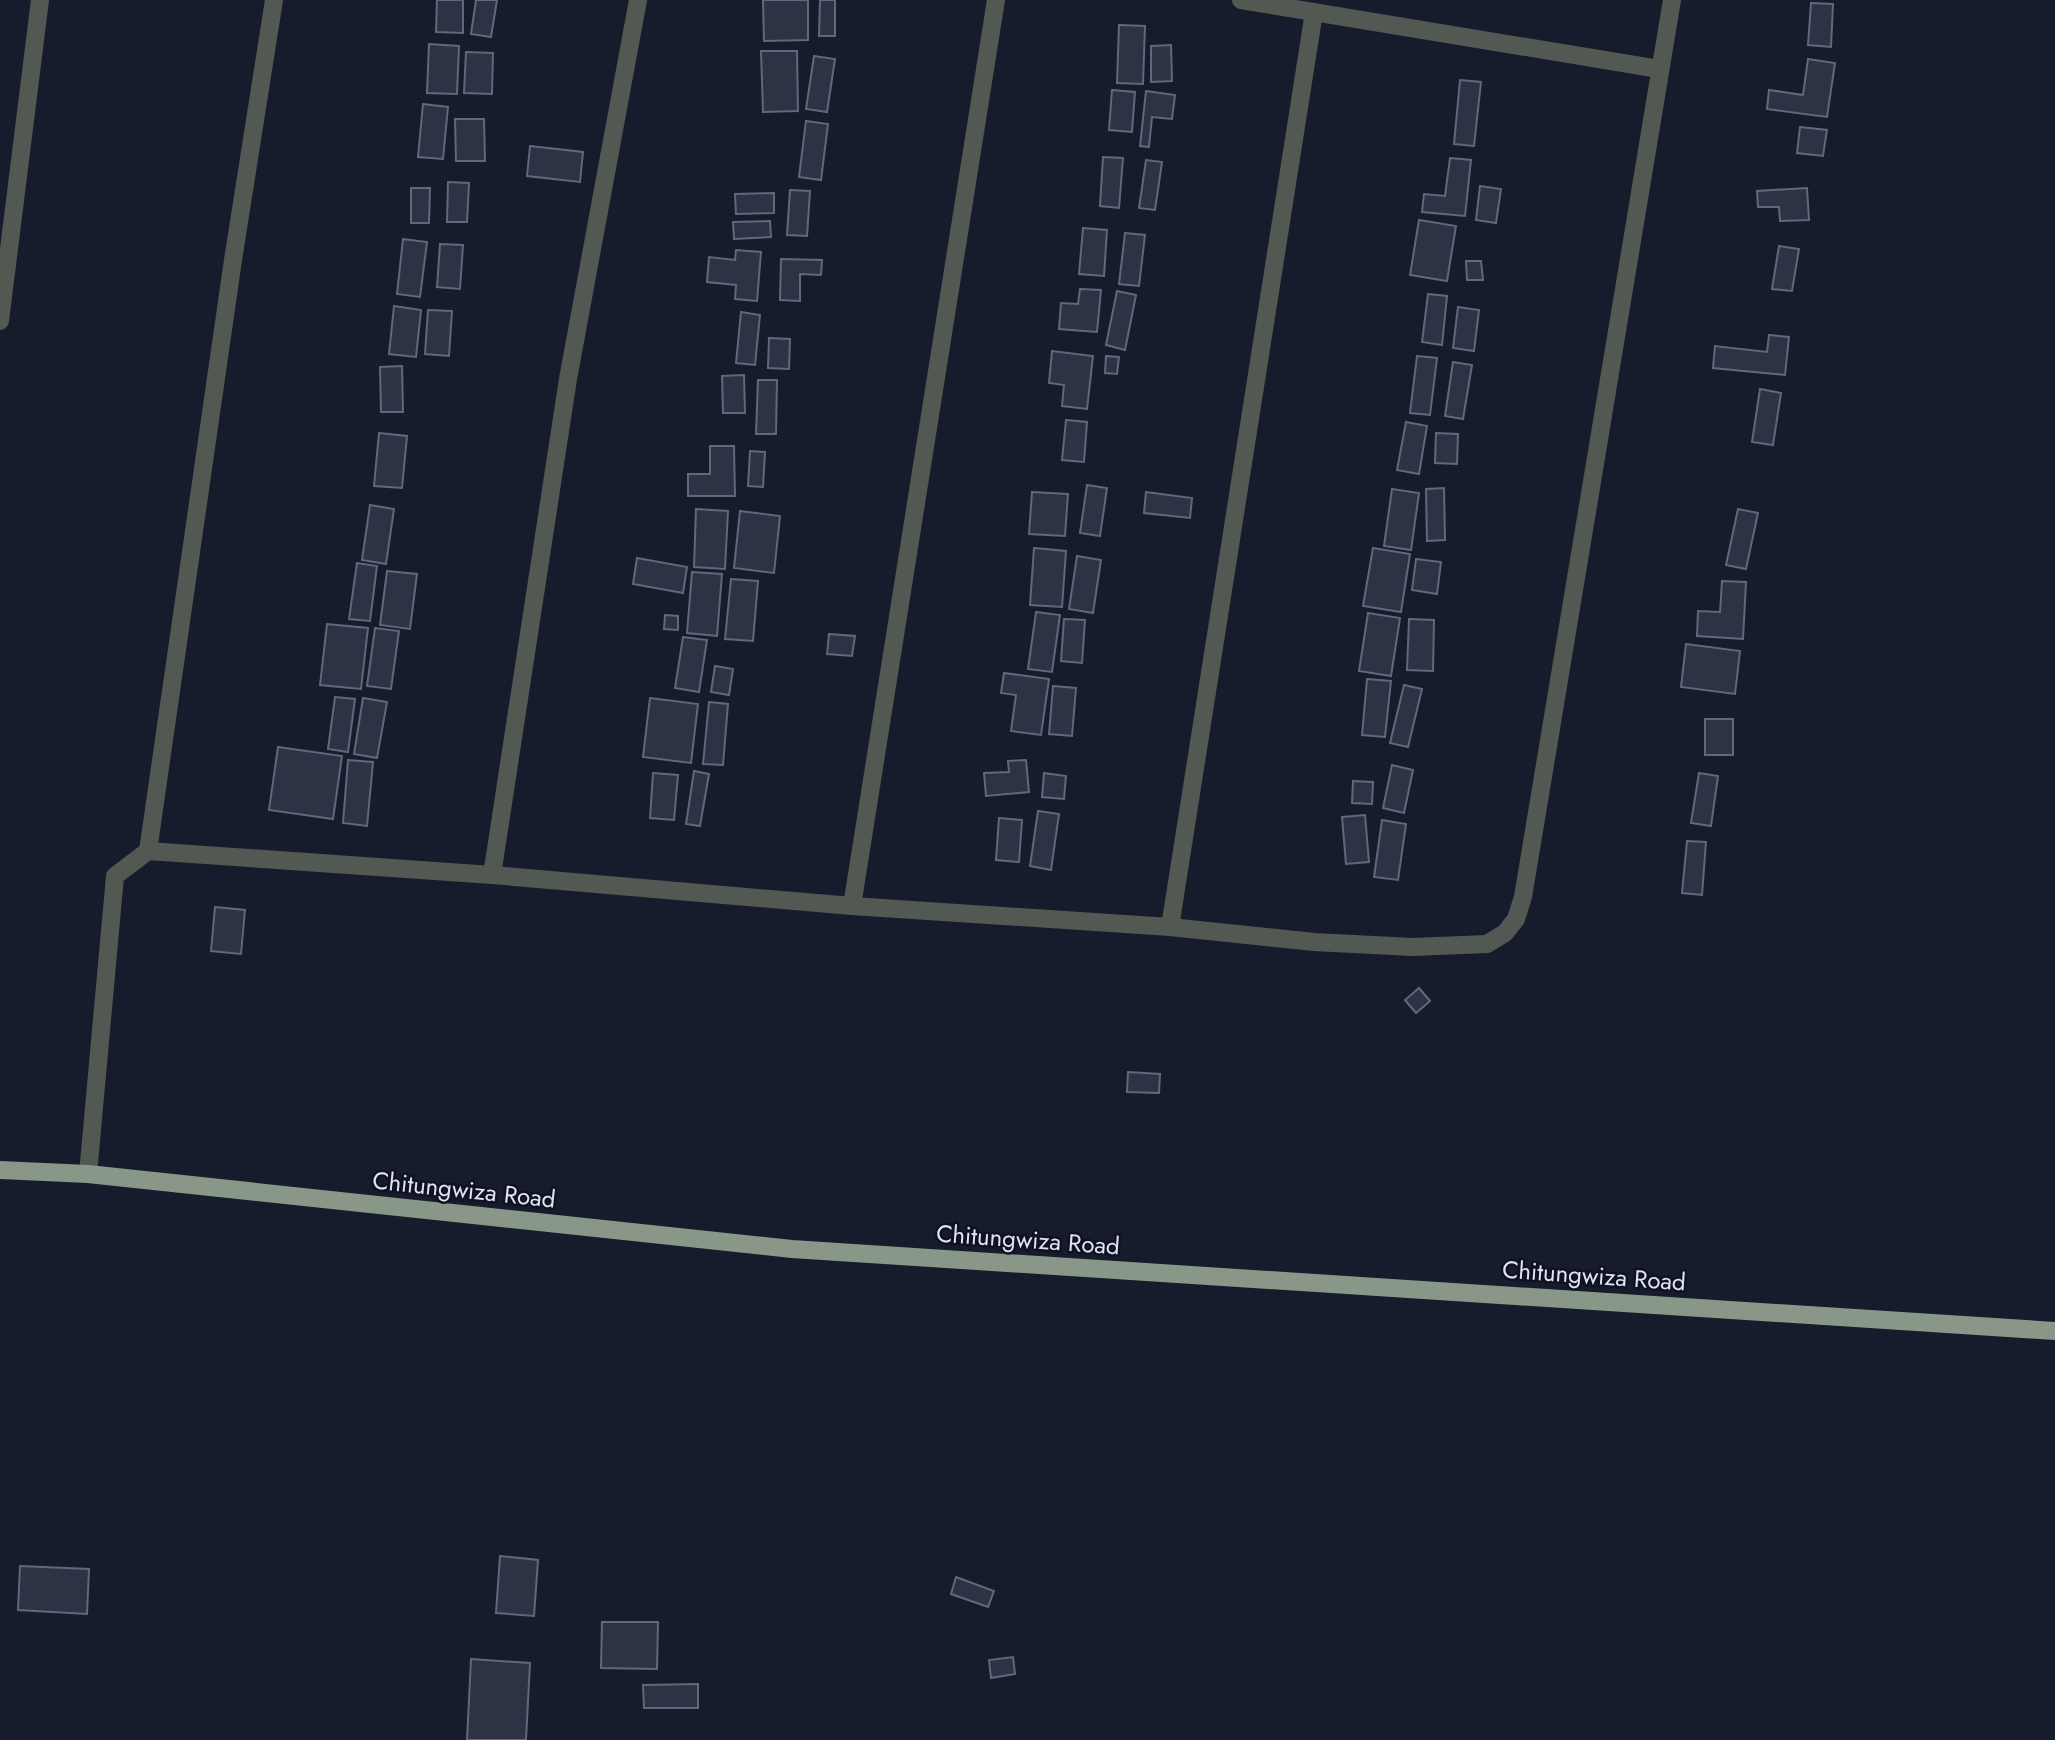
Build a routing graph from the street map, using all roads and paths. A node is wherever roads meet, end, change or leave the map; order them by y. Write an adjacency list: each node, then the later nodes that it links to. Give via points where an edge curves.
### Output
1 (40, 0): 9 (street)
2 (274, 0): 10 (street)
3 (638, 0): 11 (street, via 568,379)
4 (996, 0): 12 (street)
5 (1241, 0): 7 (street)
6 (1672, 0): 8 (street)
7 (1314, 12): 8 (street); 13 (street)
8 (1660, 69): 13 (street, via 1517,919 1487,944 1461,947 1314,942)
9 (0, 321)
10 (148, 851): 11 (street); 15 (street, via 115,876)
11 (492, 875): 12 (street)
12 (852, 906): 13 (street)
13 (1170, 927)
14 (0, 1170): 15 (main road, Chitungwiza Road)
15 (88, 1174): 16 (main road, Chitungwiza Road, via 792,1249)
16 (2055, 1331)

